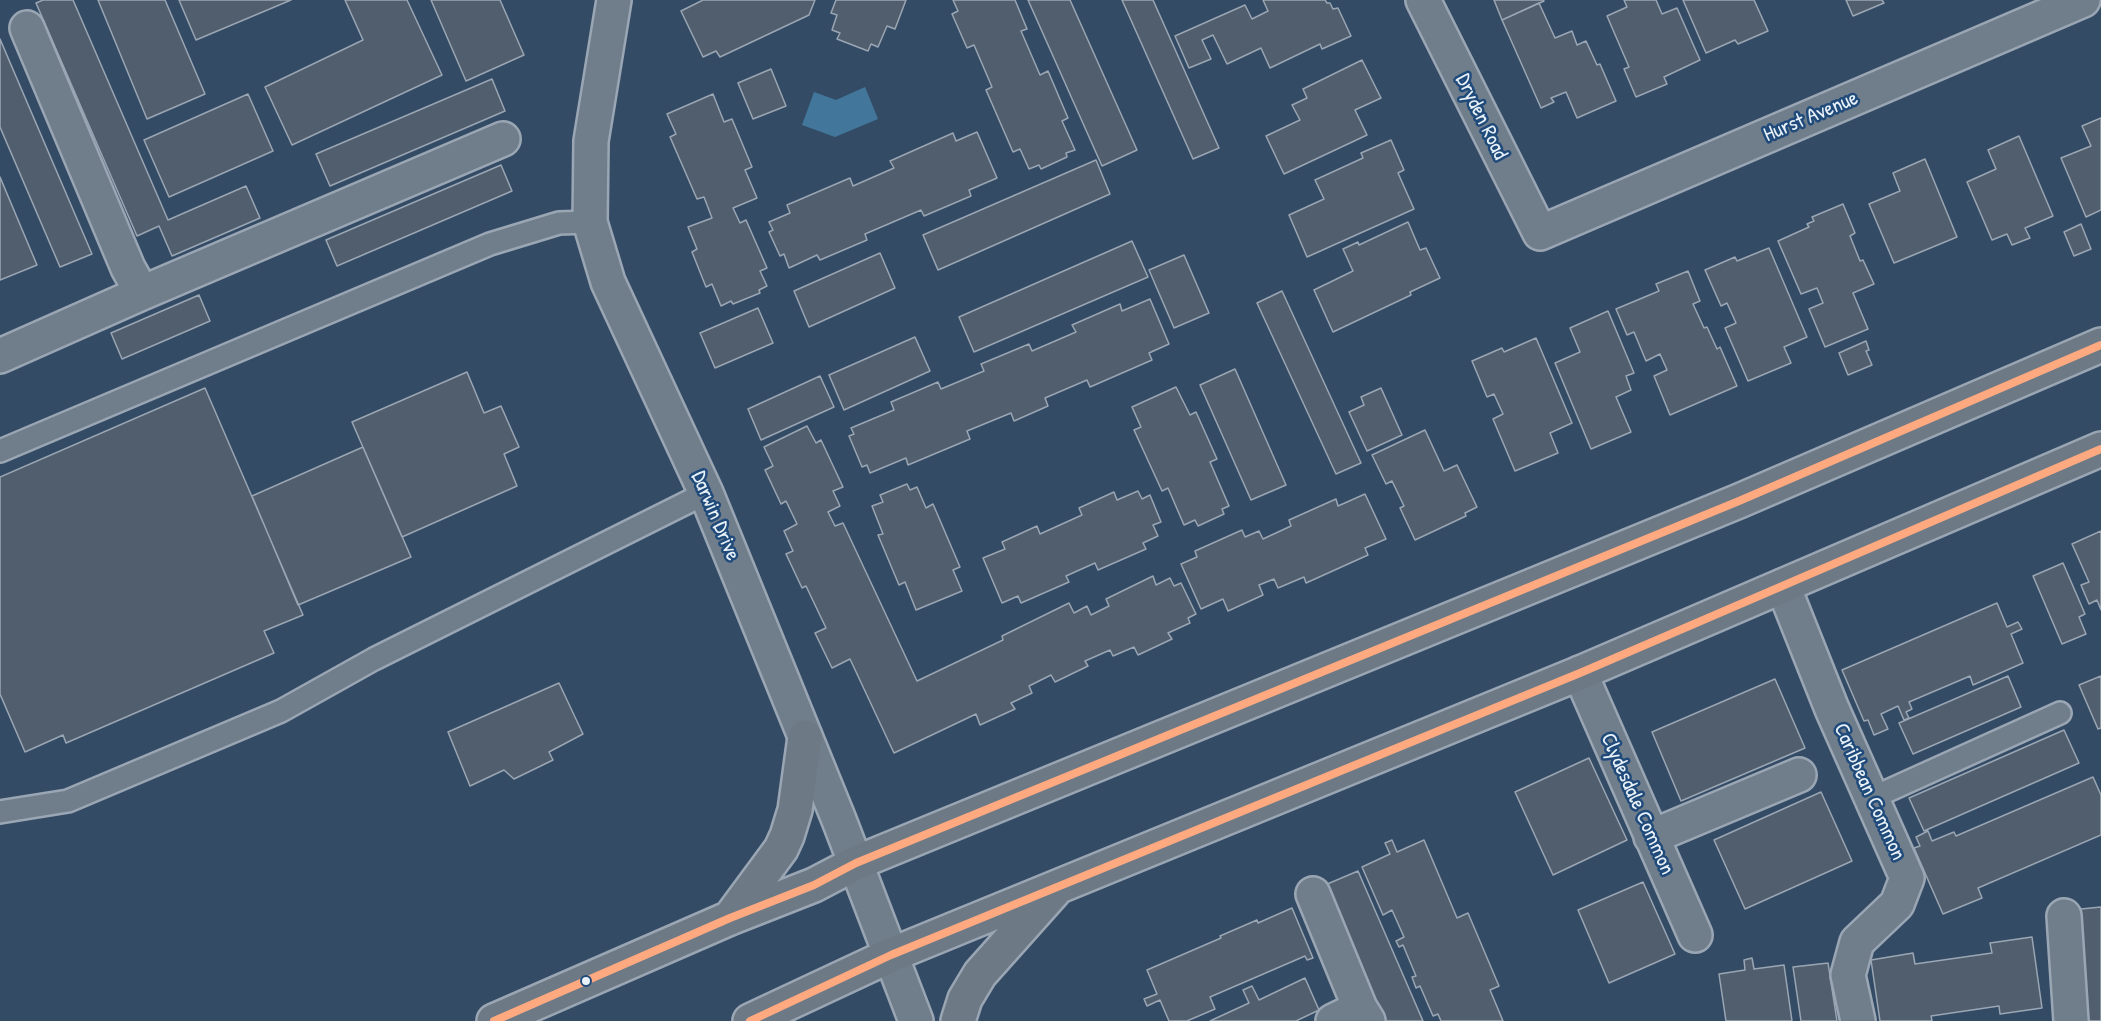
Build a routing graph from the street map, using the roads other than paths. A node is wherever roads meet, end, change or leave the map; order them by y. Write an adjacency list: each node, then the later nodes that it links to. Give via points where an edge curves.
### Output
1 (614, 0): 6 (street, Darwin Drive, via 591,141)
2 (1424, 0): 7 (street, Dryden Road)
3 (2083, 0): 7 (street, Hurst Avenue)
4 (27, 28): 8 (street)
5 (502, 139): 8 (street)
6 (590, 222): 12 (lane, via 559,224 490,243); 13 (street, Darwin Drive, via 608,282)
7 (1539, 233)
8 (142, 293): 10 (street)
9 (2101, 345): 22 (main road, via 1739,501)
10 (0, 356)
11 (2101, 449): 14 (main road)
12 (0, 451)
13 (706, 493): 17 (street, Darwin Drive); 20 (lane, via 374,659 281,711 68,801)
14 (1783, 586): 15 (main road); 19 (street, Caribbean Common)
15 (1580, 673): 21 (street, Clydesdale Common); 23 (main road)
16 (2060, 713): 19 (lane)
17 (805, 737): 22 (street, Darwin Drive); 26 (main road, via 795,810 787,836)
18 (1799, 775): 21 (street)
19 (1872, 798): 34 (street, Caribbean Common, via 1907,878 1897,904 1857,942 1848,975)
20 (0, 812)
21 (1651, 837): 27 (street, Clydesdale Common)
22 (856, 863): 26 (main road, via 814,885); 28 (street, Darwin Drive)
23 (1059, 886): 28 (main road); 33 (main road, via 980,974)
24 (1313, 894): 29 (street)
25 (2064, 916): 35 (street)
26 (730, 918): 30 (main road)
27 (1695, 935)
28 (891, 955): 31 (main road); 32 (street, Darwin Drive)
29 (1354, 1017)
30 (494, 1021)
31 (750, 1021)
32 (916, 1021)
33 (958, 1021)
34 (1858, 1021)
35 (2071, 1021)

